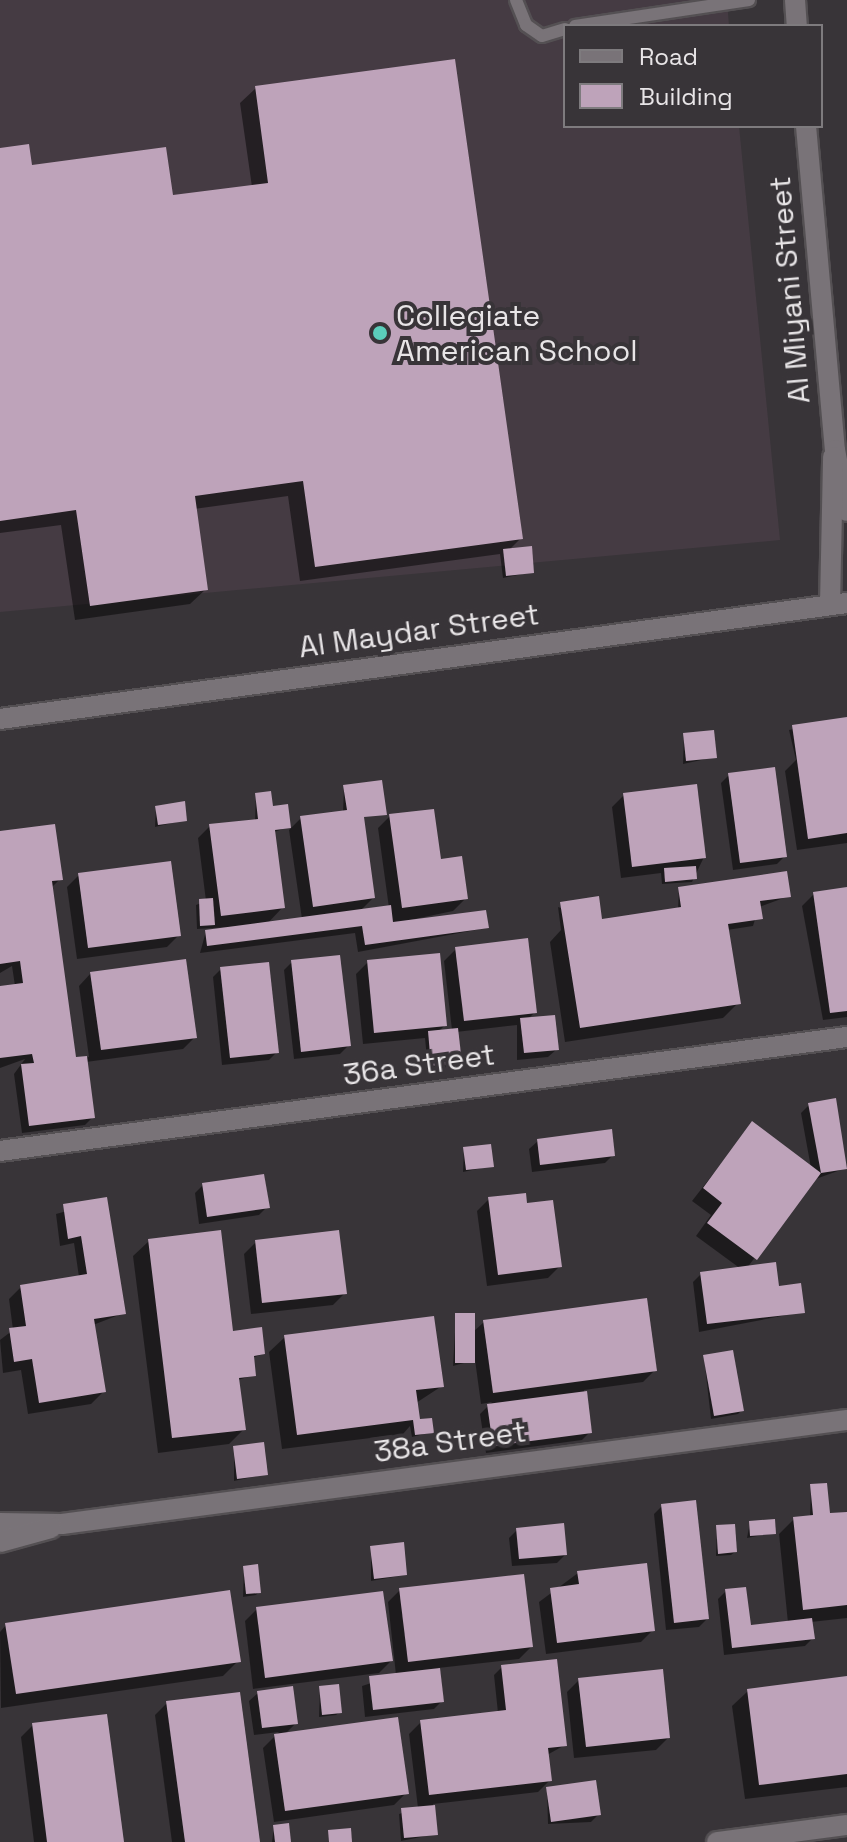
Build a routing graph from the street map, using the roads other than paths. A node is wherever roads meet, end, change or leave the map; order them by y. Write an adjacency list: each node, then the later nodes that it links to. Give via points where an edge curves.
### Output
1 (516, 0): 6 (lane, via 526,25 542,36)
2 (749, 0): 4 (lane)
3 (795, 0): 5 (street)
4 (588, 24)
5 (797, 24)
6 (563, 30)
7 (806, 128): 8 (street, Al Miyani Street)
8 (835, 450): 9 (street, Al Miyani Street); 10 (street, Al Miyani Street)
9 (847, 511)
10 (839, 604): 11 (street, Al Maydar Street)
11 (0, 719)
12 (847, 1037): 13 (street, 36a Street)
13 (0, 1151)
14 (847, 1420): 16 (street, 38a Street)
15 (0, 1523): 16 (street, 38a Street)
16 (62, 1524): 17 (street, 38a Street)
17 (0, 1542)
18 (847, 1825): 19 (street)
19 (717, 1842)

